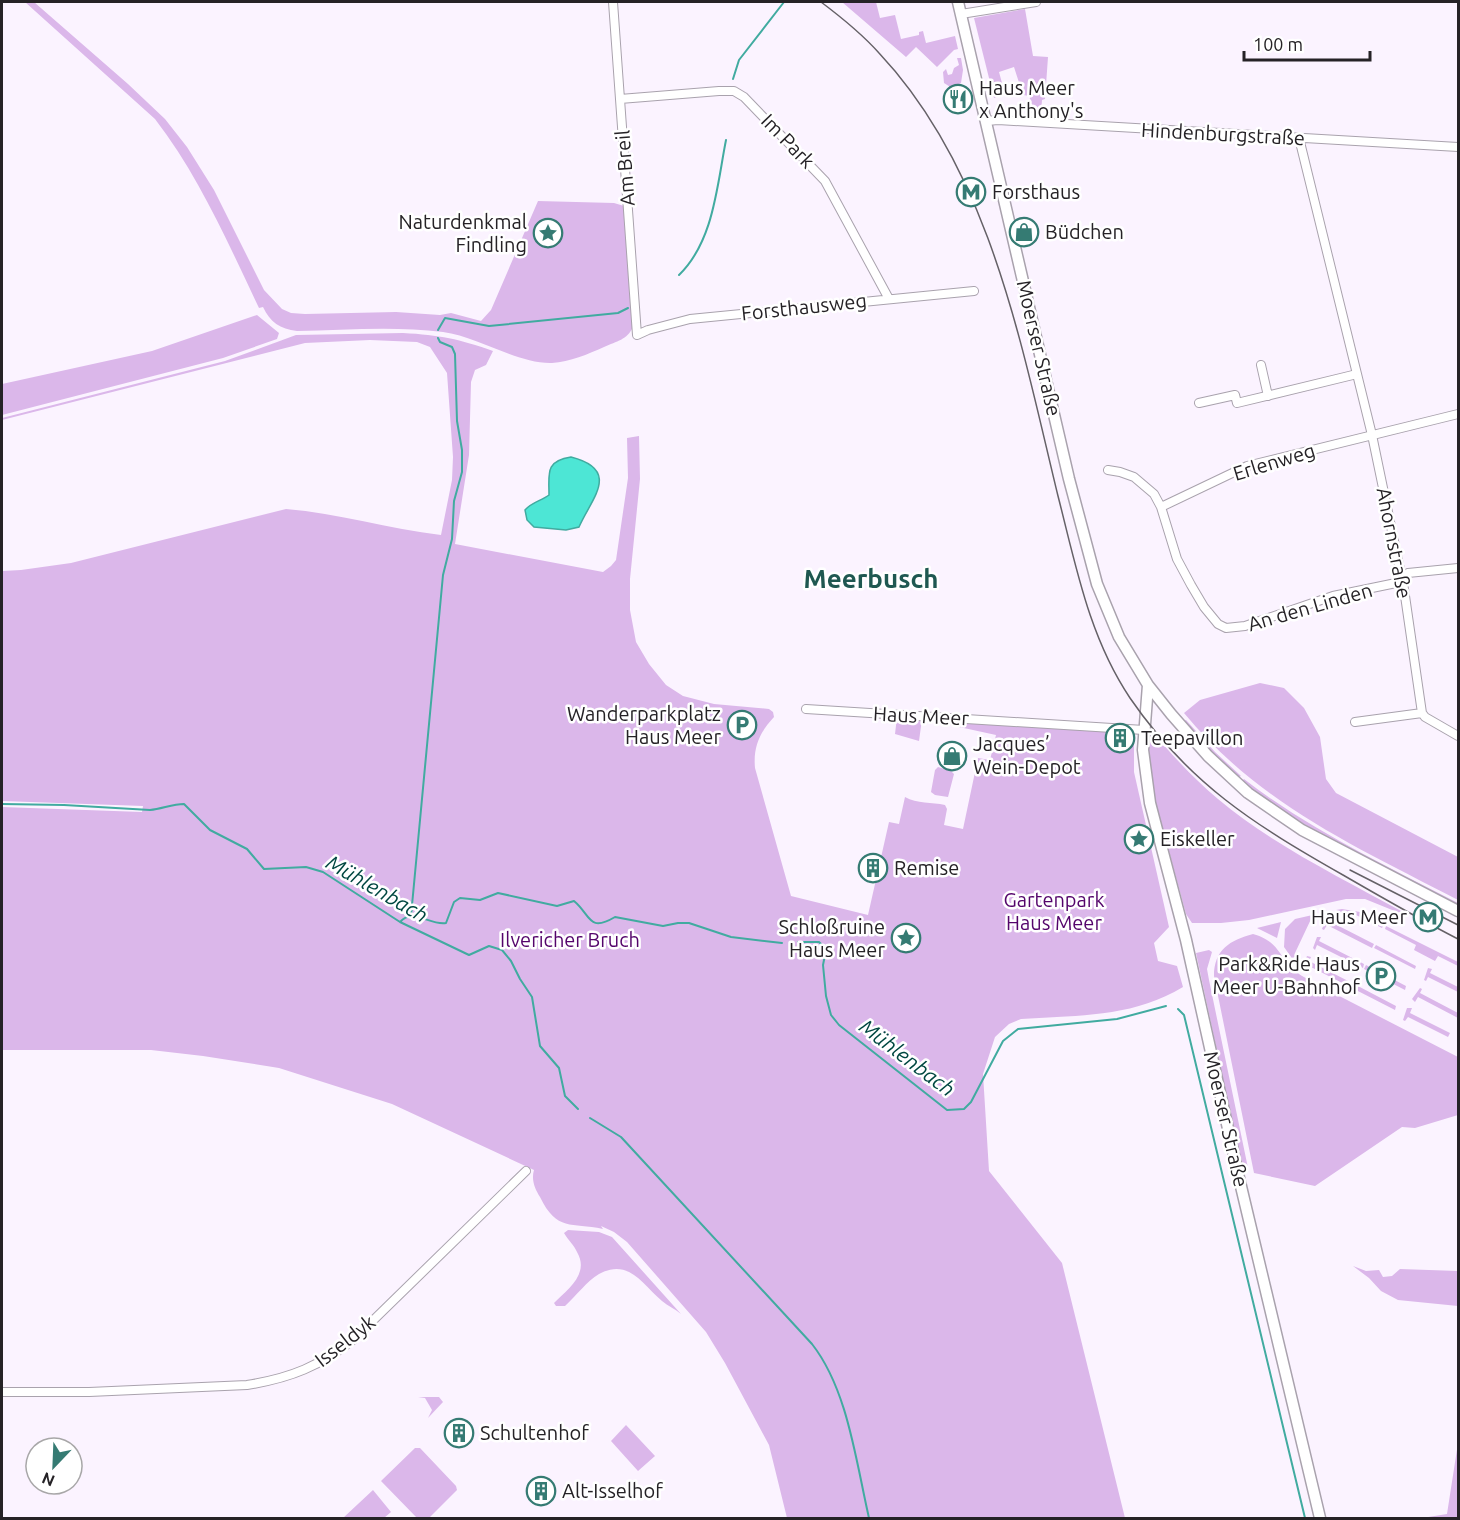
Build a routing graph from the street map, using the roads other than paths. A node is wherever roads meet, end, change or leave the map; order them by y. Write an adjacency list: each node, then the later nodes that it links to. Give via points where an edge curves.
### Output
1 (613, 2): 5 (street, Am Breil)
2 (958, 2): 4 (main road, Moerser Straße)
3 (1036, 2): 4 (street)
4 (961, 14): 6 (main road, Moerser Straße)
5 (620, 99): 10 (street, Im Park, via 719,91 734,91 744,97 825,181); 11 (street, Am Breil)
6 (987, 121): 7 (street, Hindenburgstraße); 22 (main road, Moerser Straße, via 1091,562 1119,637)
7 (1299, 138): 8 (street, Hindenburgstraße); 13 (street, Ahornstraße)
8 (1458, 147)
9 (974, 291): 10 (street, Forsthausweg)
10 (889, 299): 11 (street, Forsthausweg, via 690,319)
11 (637, 335)
12 (1261, 365): 14 (street)
13 (1358, 374): 14 (street); 17 (street, Ahornstraße)
14 (1268, 396): 15 (street, via 1237,403 1235,395)
15 (1199, 404)
16 (1458, 414): 17 (street, Erlenweg)
17 (1372, 435): 19 (street, Erlenweg, via 1247,466); 21 (street, Ahornstraße)
18 (1108, 470): 19 (street, via 1147,486)
19 (1161, 507): 21 (street, An den Linden, via 1191,585 1204,607 1226,628 1245,627 1333,596 1396,583)
20 (1458, 568): 21 (street, An den Linden, via 1408,573)
21 (1401, 578): 24 (street, Ahornstraße)
22 (1148, 685): 25 (main road, Moerser Straße); 27 (main road, Moerser Straße)
23 (806, 709): 27 (street, Haus Meer)
24 (1422, 713): 26 (street); 28 (street)
25 (1171, 714): 27 (main road, via 1150,716); 29 (main road, Moerser Straße, via 1224,771 1274,811 1302,830)
26 (1355, 722)
27 (1145, 724): 32 (main road, Moerser Straße, via 1143,764 1150,802 1186,940)
28 (1458, 736)
29 (1458, 911)
30 (526, 1171): 31 (street, Isseldyk, via 354,1339 315,1366 247,1385)
31 (2, 1392)
32 (1320, 1518)

